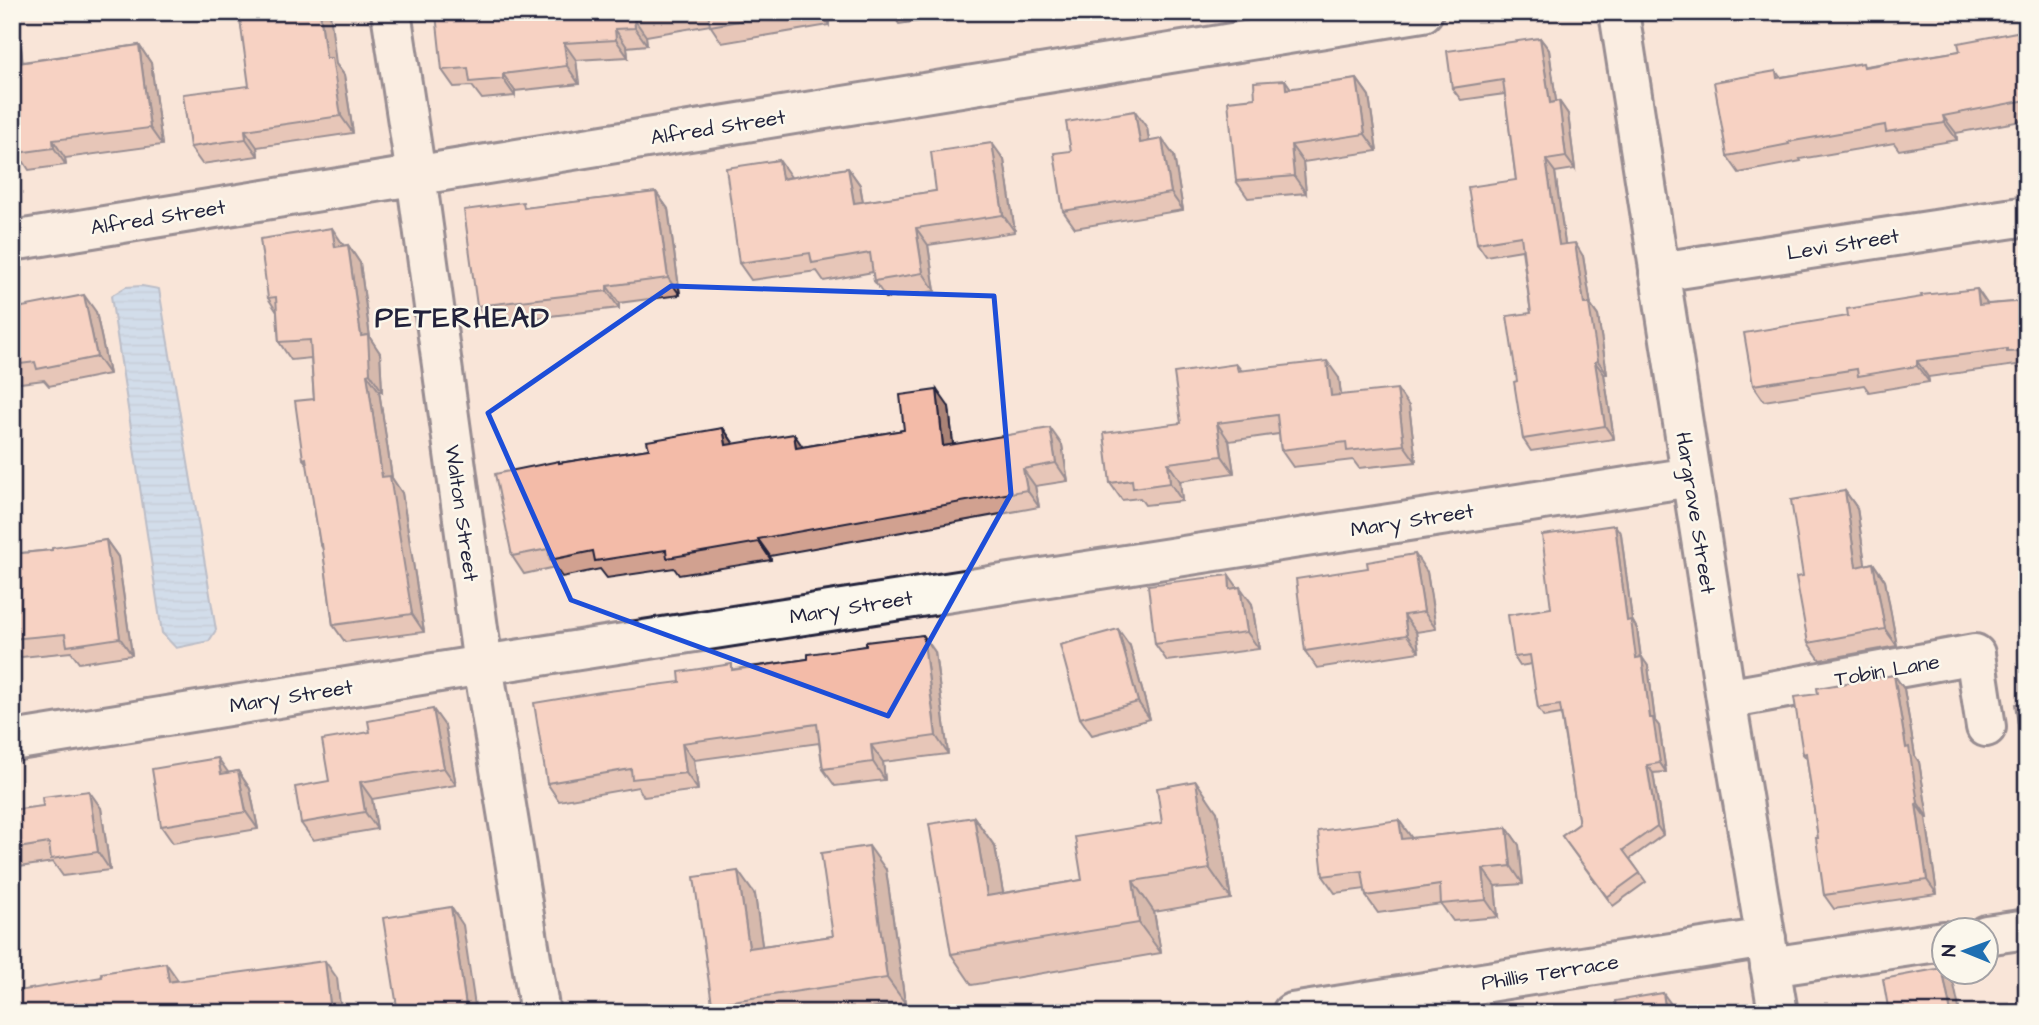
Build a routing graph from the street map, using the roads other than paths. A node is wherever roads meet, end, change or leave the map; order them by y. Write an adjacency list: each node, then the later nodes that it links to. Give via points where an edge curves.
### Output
1 (391, 12): 4 (street, Walton Street)
2 (1423, 12): 4 (street, Alfred Street)
3 (1619, 12): 7 (street, Hargrave Street)
4 (416, 175): 6 (street, Alfred Street); 9 (street, Walton Street)
5 (2027, 216): 7 (street, Levi Street)
6 (12, 241)
7 (1659, 272): 8 (street, Hargrave Street)
8 (1691, 477): 9 (street, Mary Street); 10 (street, Hargrave Street)
9 (483, 665): 12 (street, Mary Street); 17 (street, Walton Street)
10 (1726, 699): 11 (street, Tobin Lane, via 1975,654); 16 (street, Hargrave Street)
11 (1986, 727)
12 (12, 741)
13 (2027, 929): 14 (street)
14 (2000, 933)
15 (1930, 942): 16 (street, Phillis Terrace)
16 (1768, 953): 18 (street, Phillis Terrace); 19 (street, Hargrave Street)
17 (540, 1013)
18 (1292, 1013)
19 (1778, 1013)

